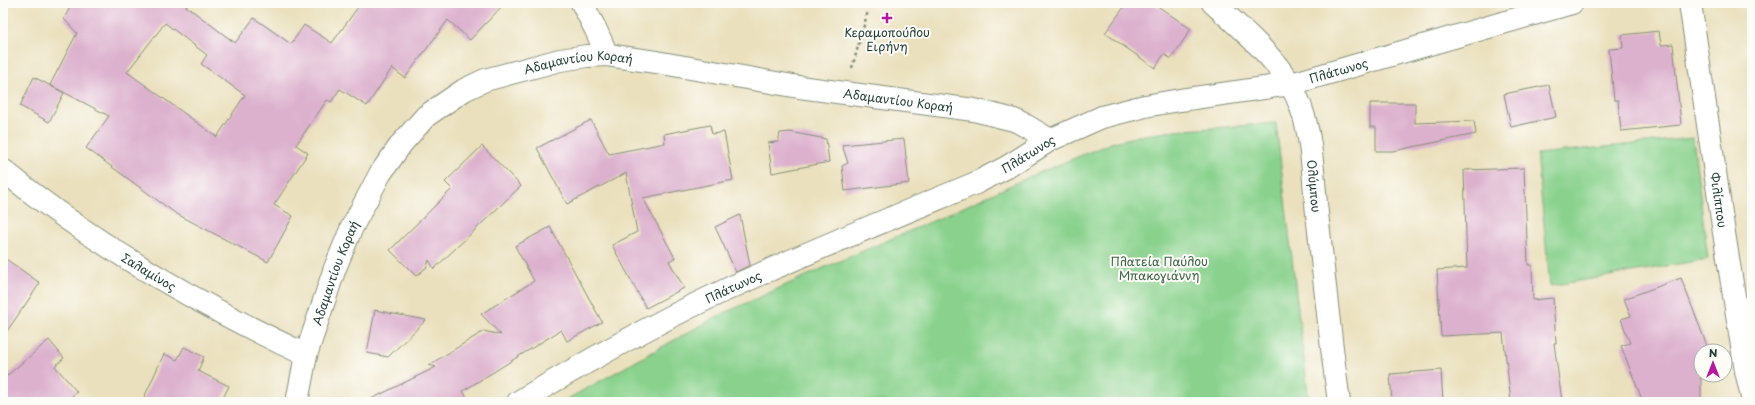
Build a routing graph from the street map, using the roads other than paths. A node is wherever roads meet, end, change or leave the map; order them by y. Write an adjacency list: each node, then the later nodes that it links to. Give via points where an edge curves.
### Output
1 (582, 3): 5 (street)
2 (1213, 3): 6 (street, Ολύμπου, via 1274,63)
3 (1572, 3): 6 (street, Πλάτωνος)
4 (1690, 3): 10 (street, Φιλίππου)
5 (607, 55): 7 (street, Αδαμαντίου Κοραή, via 799,87 974,110 1026,125); 9 (street, Αδαμαντίου Κοραή, via 560,60 485,80 464,90 426,116 390,160 360,212 335,268)
6 (1291, 84): 7 (street, Πλάτωνος, via 1145,106 1102,117); 13 (street, Ολύμπου, via 1302,108 1308,135)
7 (1050, 140): 12 (street, Πλάτωνος, via 976,183 785,262 716,294 650,327)
8 (3, 170): 9 (street, Σαλαμίνος, via 74,224 168,283)
9 (306, 355): 11 (street, Αδαμαντίου Κοραή)
10 (1752, 397)
11 (297, 402)
12 (518, 402)
13 (1339, 402)

